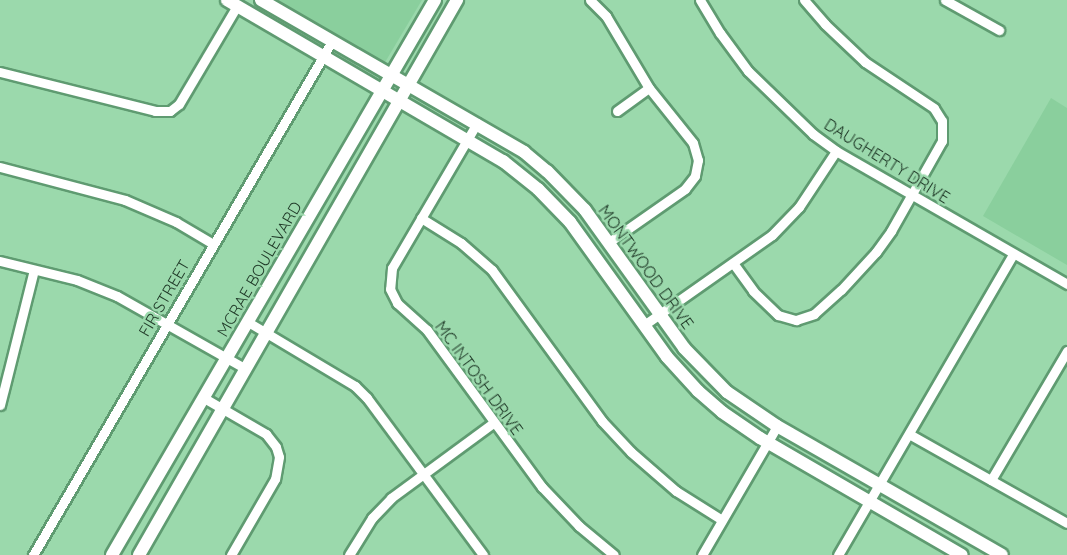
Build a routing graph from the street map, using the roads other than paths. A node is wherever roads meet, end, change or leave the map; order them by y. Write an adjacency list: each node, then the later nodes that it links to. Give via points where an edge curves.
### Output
1 (261, 0): 11 (main road, MONTWOOD DRIVE)
2 (457, 0): 9 (main road)
3 (590, 0): 16 (street, via 614,26)
4 (700, 0): 22 (street, DAUGHERTY DRIVE, via 767,92)
5 (804, 0): 24 (street, via 849,48 931,104 939,114 944,128 942,141)
6 (945, 0): 10 (street)
7 (232, 3): 12 (main road); 13 (street, via 179,104 170,111 155,111)
8 (433, 3): 9 (main road); 14 (main road, MCRAE BOULEVARD)
9 (448, 16): 15 (main road)
10 (999, 30)
11 (332, 41): 12 (street, FIR STREET); 14 (main road, MONTWOOD DRIVE)
12 (323, 57): 17 (main road); 27 (street, FIR STREET)
13 (0, 72)
14 (392, 75): 15 (main road, MONTWOOD DRIVE); 17 (main road, MCRAE BOULEVARD)
15 (408, 85): 18 (main road); 20 (main road, MONTWOOD DRIVE)
16 (649, 88): 19 (street); 26 (street, via 693,142 697,168 685,189)
17 (383, 90): 18 (main road); 34 (main road, MCRAE BOULEVARD)
18 (400, 100): 21 (main road); 37 (main road)
19 (617, 111)
20 (477, 123): 21 (street, MC INTOSH DRIVE); 26 (main road, MONTWOOD DRIVE, via 547,171)
21 (467, 140): 25 (street, MC INTOSH DRIVE); 36 (main road, via 502,160 554,203)
22 (836, 151): 24 (street, DAUGHERTY DRIVE); 30 (street, via 786,222)
23 (0, 167): 27 (street, via 125,200 176,222)
24 (911, 195): 28 (street, DAUGHERTY DRIVE); 30 (street, via 891,231 859,272 807,318 796,320 778,315 753,291)
25 (421, 218): 46 (street, MC INTOSH DRIVE, via 392,268 389,284 393,297 427,330); 54 (street, via 461,243 492,270 623,445 676,491)
26 (609, 242): 33 (main road, MONTWOOD DRIVE)
27 (213, 244): 35 (street, FIR STREET)
28 (1012, 254): 32 (street, DAUGHERTY DRIVE); 48 (street)
29 (0, 261): 31 (street)
30 (734, 263): 33 (street)
31 (34, 270): 35 (street, via 95,287); 44 (street)
32 (1067, 284)
33 (660, 314): 36 (street); 47 (main road, MONTWOOD DRIVE, via 713,379)
34 (248, 322): 37 (street); 39 (main road, MCRAE BOULEVARD)
35 (167, 323): 39 (street); 58 (street, FIR STREET)
36 (644, 325): 49 (main road, via 698,391)
37 (267, 332): 41 (main road); 50 (street, via 356,386)
38 (1067, 351): 40 (street)
39 (227, 358): 41 (street); 43 (main road, MCRAE BOULEVARD)
40 (1058, 367): 42 (street); 51 (street)
41 (246, 369): 45 (main road)
42 (1067, 373)
43 (204, 398): 45 (street); 59 (main road, MCRAE BOULEVARD)
44 (0, 405)
45 (223, 408): 60 (main road); 61 (street, via 266,434 279,457 275,479)
46 (494, 423): 50 (street); 63 (street, MC INTOSH DRIVE, via 560,507)
47 (777, 426): 49 (street); 52 (main road, MONTWOOD DRIVE)
48 (909, 434): 51 (street); 52 (street)
49 (768, 442): 53 (main road); 54 (street)
50 (421, 475): 57 (street); 62 (street, via 381,507)
51 (991, 480): 55 (street)
52 (879, 484): 53 (street); 66 (main road, MONTWOOD DRIVE)
53 (869, 501): 56 (main road); 65 (street)
54 (722, 520): 64 (street)
55 (1067, 522)
56 (954, 553)
57 (480, 554)
58 (33, 555)
59 (112, 555)
60 (139, 555)
61 (231, 555)
62 (349, 555)
63 (614, 555)
64 (702, 555)
65 (838, 555)
66 (1002, 555)

